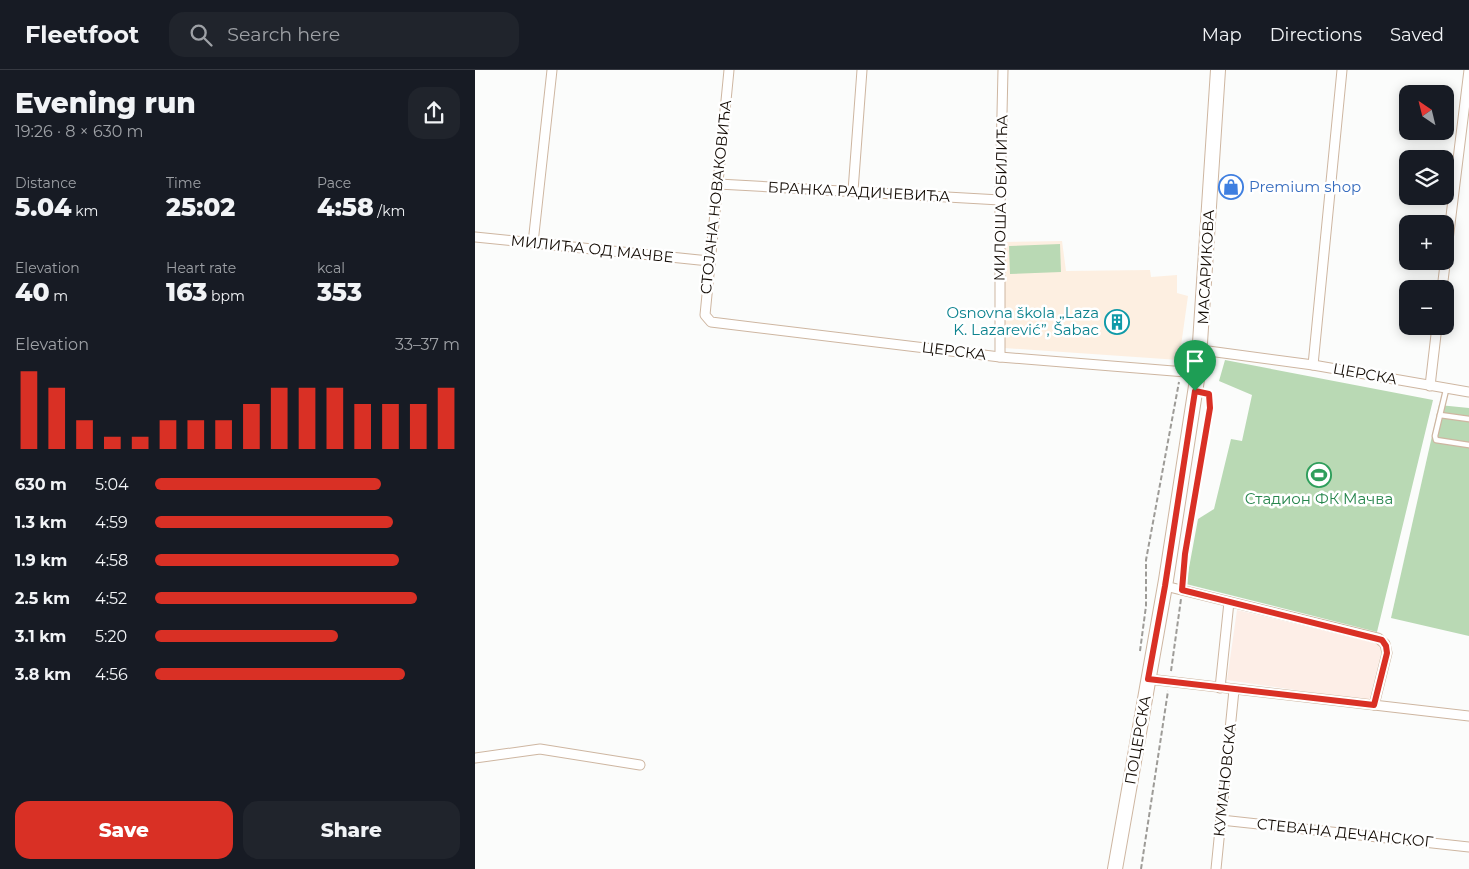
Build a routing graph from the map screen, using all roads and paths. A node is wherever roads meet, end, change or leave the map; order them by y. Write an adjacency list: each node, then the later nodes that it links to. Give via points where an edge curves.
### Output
1 (552, 70): 12 (street)
2 (729, 70): 8 (street, СТОЈАНА НОВАКОВИЋА)
3 (862, 70): 9 (street)
4 (1003, 70): 10 (street, МИЛОША ОБИЛИЋА)
5 (1218, 70): 17 (main road, МАСАРИКОВА)
6 (1342, 70): 19 (street)
7 (1469, 70): 14 (street)
8 (718, 184): 9 (street, БРАНКА РАДИЧЕВИЋА); 13 (street, СТОЈАНА НОВАКОВИЋА)
9 (853, 191): 10 (street, БРАНКА РАДИЧЕВИЋА)
10 (1000, 200): 18 (street, МИЛОША ОБИЛИЋА)
11 (475, 237): 12 (street, МИЛИЋА ОД МАЧВЕ)
12 (533, 242): 13 (street, МИЛИЋА ОД МАЧВЕ)
13 (709, 261): 15 (street, СТОЈАНА НОВАКОВИЋА, via 705,315)
14 (1443, 280)
15 (711, 322): 18 (street, ЦЕРСКА)
16 (1436, 335): 22 (street)
17 (1201, 350): 19 (street, ЦЕРСКА); 21 (main road, МАСАРИКОВА)
18 (1000, 357): 20 (street, ЦЕРСКА)
19 (1313, 365): 22 (street, ЦЕРСКА)
20 (1181, 372): 21 (street, ЦЕРСКА); 32 (path, via 1147,560 1146,606)
21 (1198, 373): 24 (main road, ПОЦЕРСКА)
22 (1430, 386): 23 (street, ЦЕРСКА)
23 (1447, 390): 25 (street, ЦЕРСКА); 26 (lane)
24 (1195, 391): 29 (main road, ПОЦЕРСКА); 30 (path, via 1209,394 1210,408 1185,554)
25 (1469, 392)
26 (1440, 415): 27 (lane); 28 (lane, via 1437,440)
27 (1469, 419)
28 (1469, 445)
29 (1165, 586): 30 (street); 33 (main road, ПОЦЕРСКА)
30 (1182, 590): 31 (street); 34 (path)
31 (1229, 602): 35 (street); 37 (street, via 1382,640 1387,653)
32 (1139, 658)
33 (1148, 679): 34 (street); 43 (main road, ПОЦЕРСКА)
34 (1170, 682): 35 (street); 44 (path)
35 (1220, 688): 36 (street)
36 (1234, 690): 37 (street); 41 (street, КУМАНОВСКА)
37 (1374, 705): 38 (street)
38 (1469, 716)
39 (475, 758): 40 (street, via 540,749)
40 (640, 765)
41 (1221, 820): 42 (street, СТЕВАНА ДЕЧАНСКОГ); 45 (street, КУМАНОВСКА)
42 (1469, 847)
43 (1115, 869)
44 (1141, 869)
45 (1215, 869)

